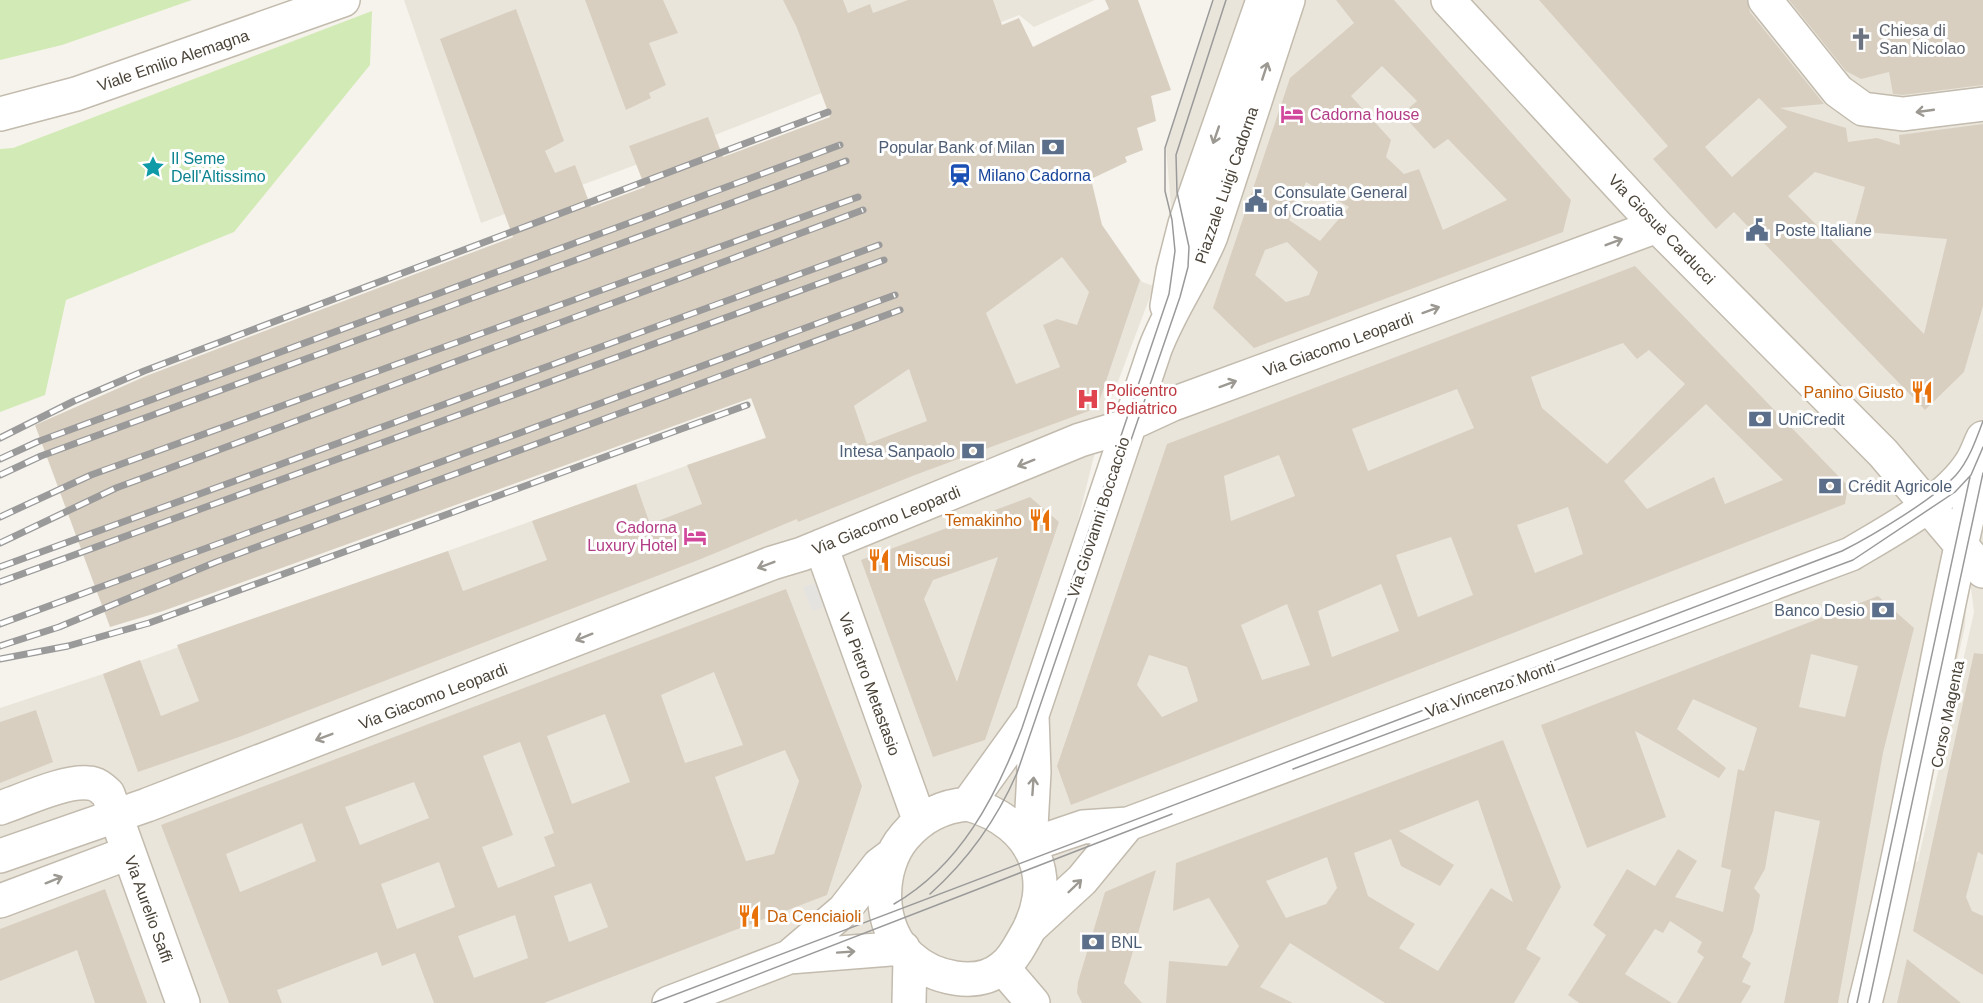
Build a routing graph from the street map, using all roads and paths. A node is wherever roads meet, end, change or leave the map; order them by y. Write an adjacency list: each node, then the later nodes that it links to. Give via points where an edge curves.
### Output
1 (343, 0): 7 (street, Viale Emilio Alemagna, via 76,94)
2 (1263, 0): 9 (street, Piazzale Luigi Cadorna, one-way to 9, via 1185,224 1170,283)
3 (1288, 0): 9 (street, Piazzale Luigi Cadorna, one-way to 3, via 1196,272 1211,236)
4 (1448, 0): 8 (street, Via Giosuè Carducci)
5 (1765, 0): 6 (street, one-way to 5, via 1903,114 1863,109 1838,91)
6 (1983, 104)
7 (0, 114)
8 (1657, 226): 10 (street, Via Giacomo Leopardi, one-way to 8, via 1173,404); 13 (street, Via Giosuè Carducci, via 1883,453)
9 (1166, 320): 10 (street, Via Giovanni Boccaccio)
10 (1129, 424): 14 (street, Via Giacomo Leopardi, one-way to 14, via 1080,440); 17 (street, Via Giovanni Boccaccio)
11 (1983, 438): 13 (street, Via Vincenzo Monti, via 1971,463 1956,481)
12 (1983, 450): 15 (street, Corso Magenta)
13 (1927, 505): 15 (street, Via Giosuè Carducci); 22 (street, Via Vincenzo Monti, via 1851,554)
14 (821, 546): 20 (street, Via Giacomo Leopardi, one-way to 20); 21 (street, Via Pietro Metastasio)
15 (1960, 546): 16 (street); 27 (street, Corso Magenta); 27 (street, Corso Magenta, via 1969,605 1967,623 1915,858)
16 (1983, 571)
17 (1032, 715): 18 (street, Via Giovanni Boccaccio); 23 (street, Via Giovanni Boccaccio, one-way to 17)
18 (968, 804): 21 (street, via 953,806); 23 (street, via 996,815 1017,829)
19 (0, 808): 20 (street, via 88,783 108,794)
20 (115, 816): 24 (street, Via Aurelio Saffi); 26 (street, Via Giacomo Leopardi)
21 (920, 822): 25 (street)
22 (1128, 824): 23 (street, Via Vincenzo Monti, via 1083,827); 29 (street, Via Vincenzo Monti, one-way to 22, via 1082,879)
23 (1030, 845): 29 (street, via 1039,868)
24 (128, 853): 28 (street, one-way to 24); 33 (street, Via Aurelio Saffi)
25 (892, 854): 30 (street, via 884,895 890,922); 31 (street, via 844,910)
26 (0, 856)
27 (1894, 868): 37 (street, Corso Magenta)
28 (0, 901)
29 (1032, 926): 32 (street)
30 (906, 953): 31 (street, one-way to 30); 32 (street, via 948,977); 35 (street)
31 (789, 957): 34 (street)
32 (985, 983): 36 (street)
33 (183, 1003)
34 (669, 1003)
35 (909, 1003)
36 (1033, 1003)
37 (1864, 1003)

